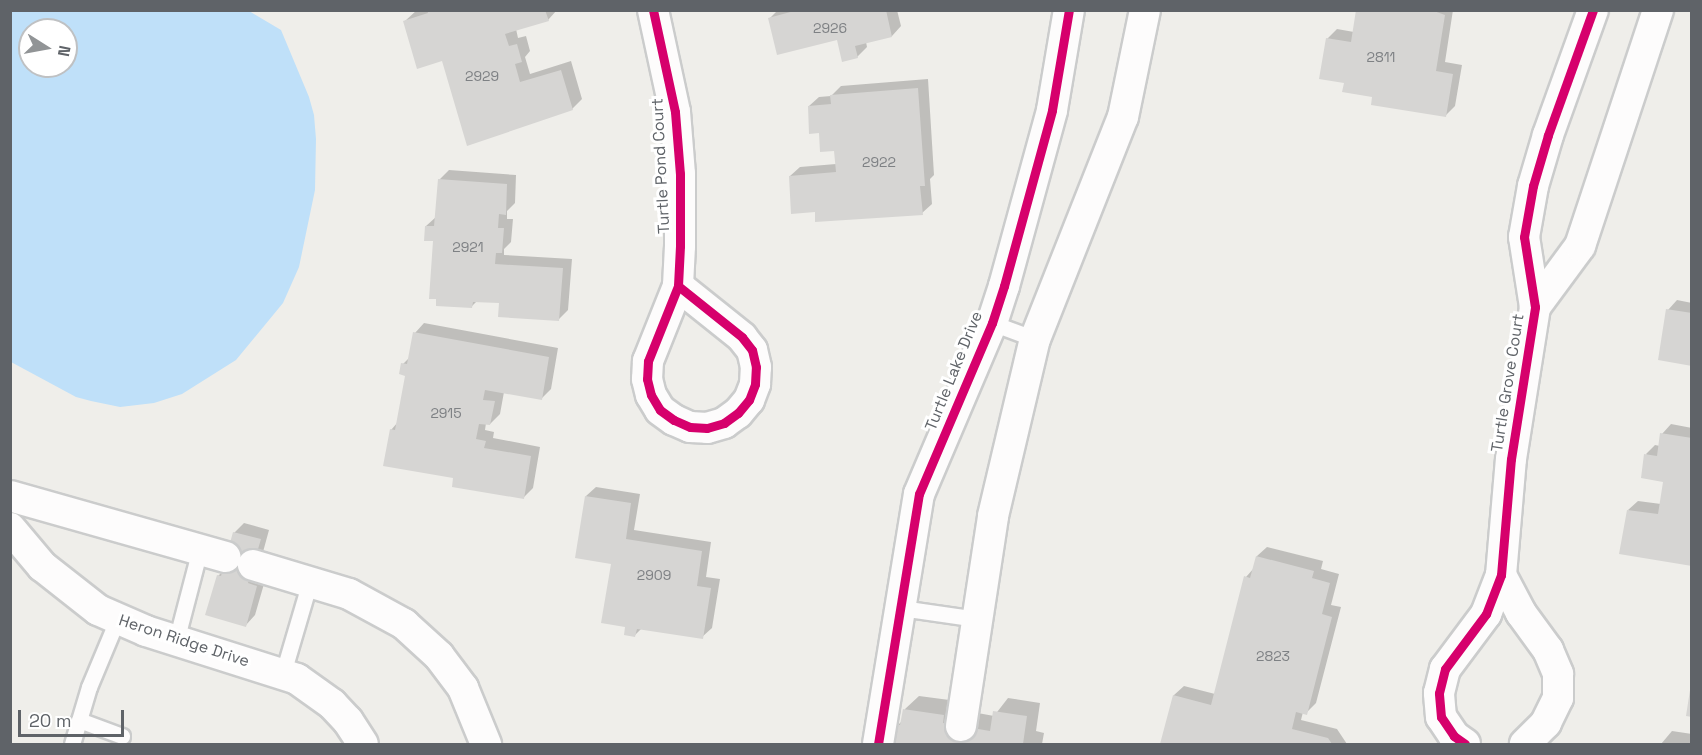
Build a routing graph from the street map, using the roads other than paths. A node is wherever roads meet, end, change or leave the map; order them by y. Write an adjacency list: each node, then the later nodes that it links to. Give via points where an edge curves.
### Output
1 (653, 10): 6 (street, Turtle Pond Court, via 675,112 680,174)
2 (1068, 10): 8 (street, Turtle Lake Drive, via 1039,165)
3 (1145, 10): 9 (street, via 1123,117)
4 (1593, 10): 7 (street, Turtle Grove Court, via 1533,186 1524,237)
5 (1658, 10): 7 (street, Turtle Grove Court, via 1580,246)
6 (678, 285): 6 (street, Turtle Pond Court, via 648,361 646,379 660,410 682,423 707,428 724,423 749,400 756,367 752,350 742,337)
7 (1535, 307): 13 (street, Turtle Grove Court, via 1511,459)
8 (992, 323): 9 (lane); 15 (street, Turtle Lake Drive, via 919,494)
9 (1035, 339): 16 (street, via 993,516)
10 (10, 496): 12 (street)
11 (10, 528): 17 (street, Heron Ridge Drive, via 62,584)
12 (227, 557): 14 (street); 18 (lane)
13 (1501, 575): 27 (street, Turtle Grove Court, via 1486,614 1445,669 1439,693 1441,717); 28 (street, via 1521,613 1548,650 1558,674 1558,698 1546,723)
14 (310, 581): 19 (lane); 25 (street, via 380,609 416,634 463,688)
15 (901, 608): 16 (lane); 26 (street, Turtle Lake Drive)
16 (977, 619): 21 (street)
17 (117, 620): 18 (street, Heron Ridge Drive); 20 (lane)
18 (176, 641): 19 (street, Heron Ridge Drive)
19 (283, 673): 24 (street, Heron Ridge Drive, via 332,704)
20 (79, 720): 22 (lane); 23 (lane)
21 (961, 726)
22 (122, 735)
23 (72, 744)
24 (363, 744)
25 (486, 744)
26 (878, 744)
27 (1465, 744)
28 (1525, 744)

